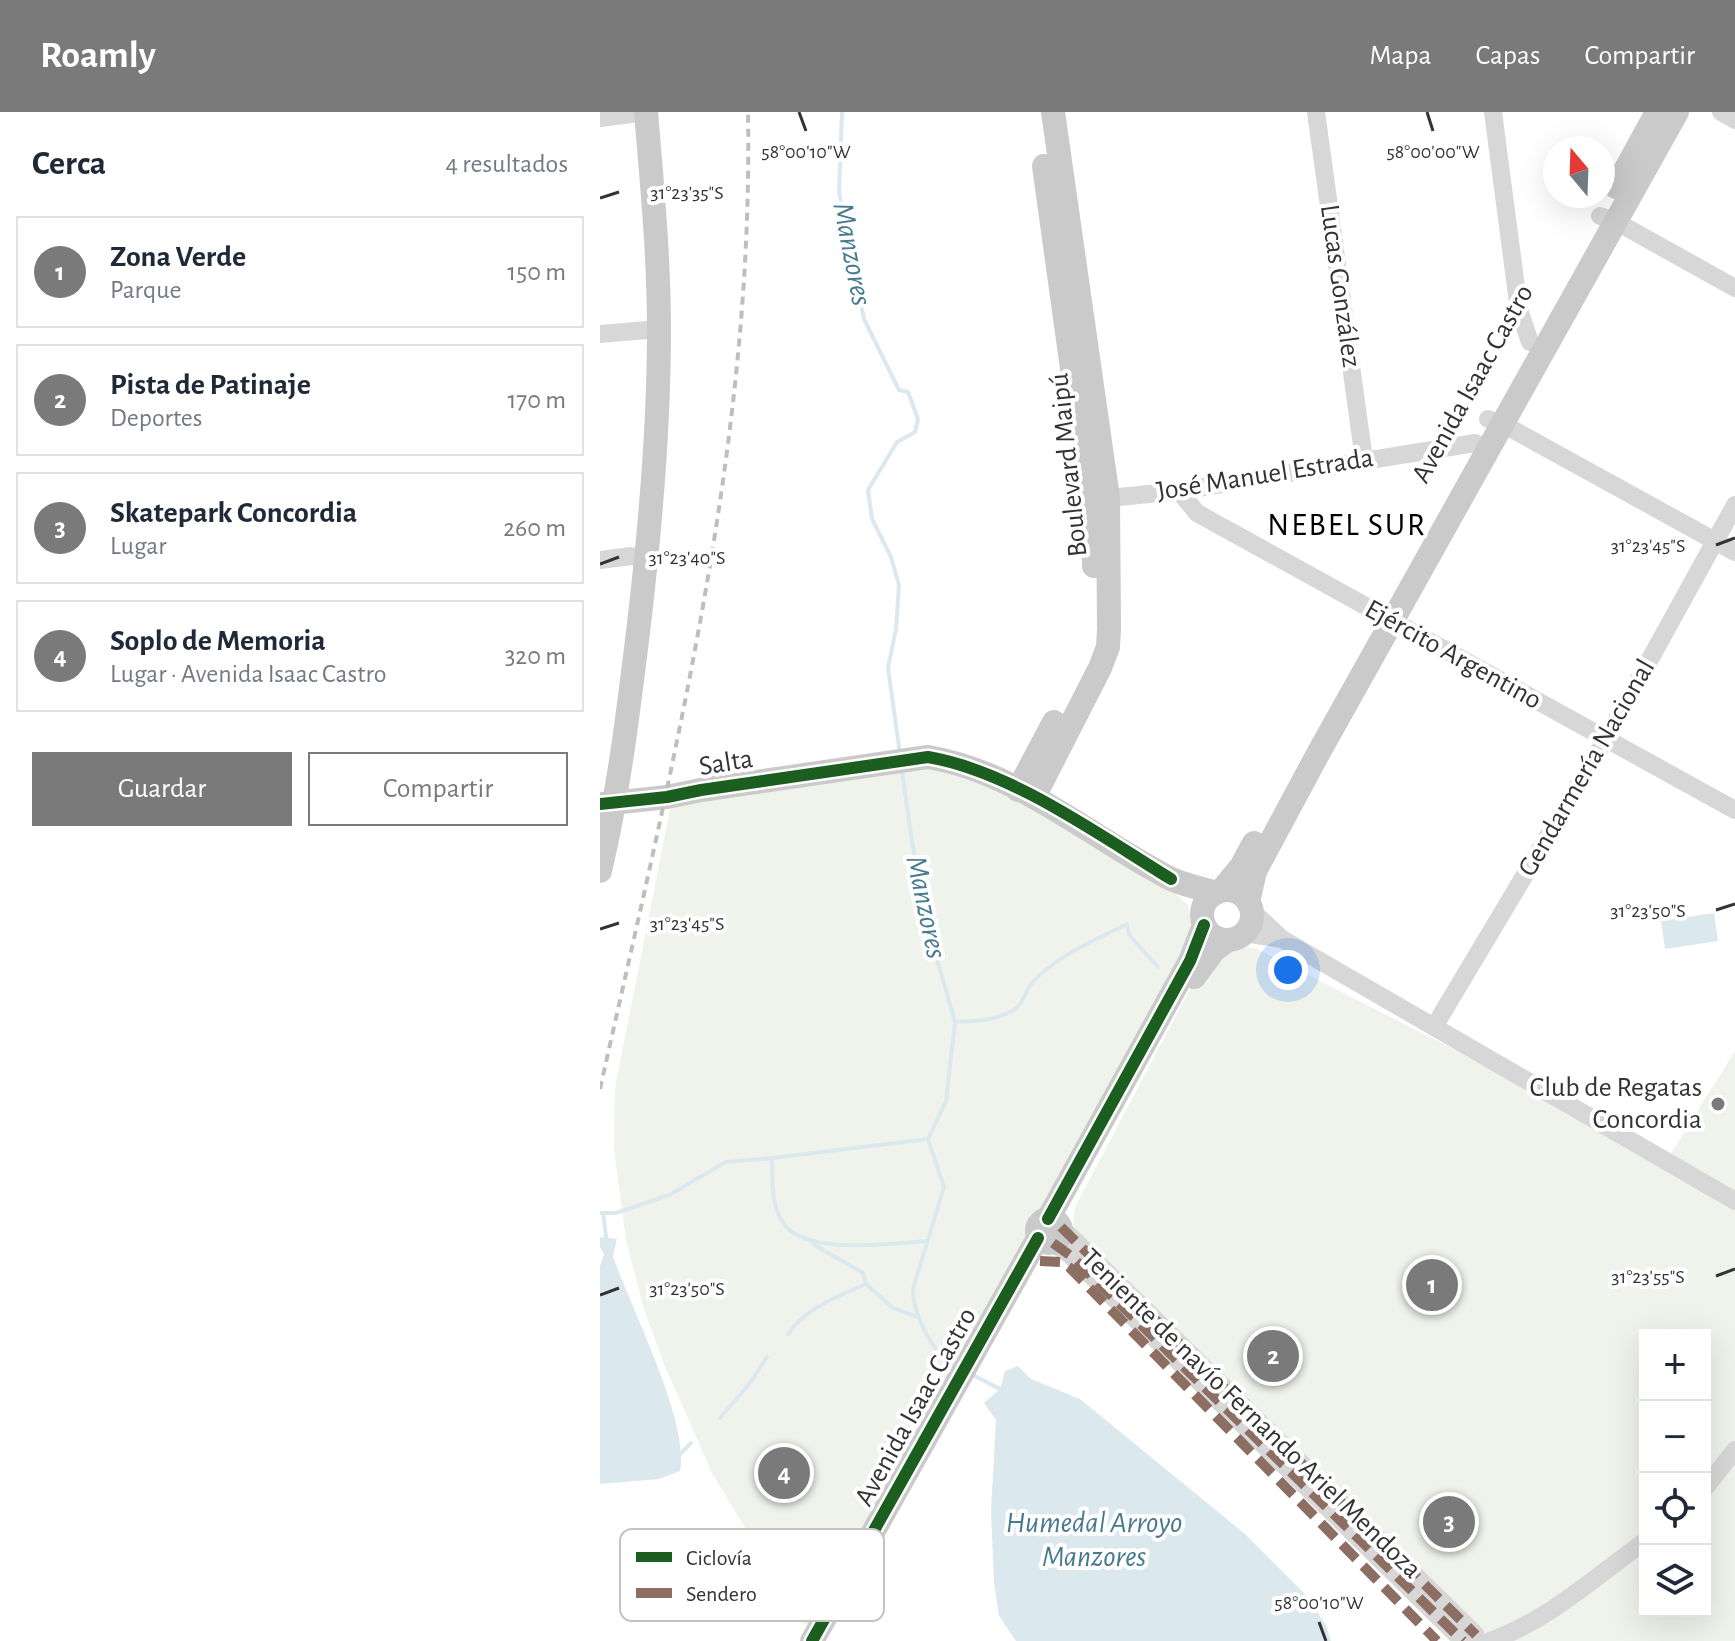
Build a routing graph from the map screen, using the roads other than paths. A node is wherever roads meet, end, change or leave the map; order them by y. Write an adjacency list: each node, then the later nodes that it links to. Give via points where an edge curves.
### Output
1 (639, 112): 9 (street); 14 (main road, via 656,246)
2 (1037, 112): 12 (main road, Boulevard Maipú)
3 (1053, 112): 12 (main road, Boulevard Maipú)
4 (1316, 112): 19 (street, Lucas González)
5 (1493, 112): 16 (street, via 1519,310)
6 (1657, 112): 11 (main road, Avenida Isaac Castro)
7 (1677, 112): 11 (main road, Avenida Isaac Castro)
8 (1721, 112): 10 (street)
9 (600, 118)
10 (1735, 120)
11 (1607, 218): 13 (street); 16 (main road, Avenida Isaac Castro); 17 (main road, Avenida Isaac Castro)
12 (1070, 287): 21 (main road, Boulevard Maipú)
13 (1735, 288)
14 (652, 329): 15 (street); 25 (main road, via 656,433)
15 (600, 334)
16 (1530, 342): 17 (main road, Avenida Isaac Castro)
17 (1495, 421): 18 (main road, Avenida Isaac Castro); 23 (street)
18 (1481, 445): 19 (street, José Manuel Estrada); 27 (main road, Avenida Isaac Castro)
19 (1364, 460): 20 (street, José Manuel Estrada)
20 (1179, 491): 21 (street, José Manuel Estrada); 27 (street, Ejército Argentino, via 1197,513)
21 (1099, 499): 29 (main road, Boulevard Maipú, via 1089,654)
22 (1735, 505): 23 (street, Gendarmería Nacional)
23 (1716, 541): 24 (street); 28 (street, Gendarmería Nacional)
24 (1735, 552)
25 (638, 558): 26 (street); 30 (main road)
26 (600, 560)
27 (1386, 618): 28 (street, Ejército Argentino); 34 (main road, Avenida Isaac Castro, via 1241,867); 36 (main road, Avenida Isaac Castro, via 1255,871)
28 (1606, 739): 31 (street, Ejército Argentino); 37 (street, Gendarmería Nacional)
29 (1026, 793): 30 (main road, Salta, via 958,762 928,757); 33 (main road)
30 (605, 803): 32 (main road)
31 (1735, 810)
32 (600, 871)
33 (1171, 879): 34 (main road); 35 (main road)
34 (1218, 892): 35 (main road, via 1206,902); 36 (main road, via 1235,892)
35 (1203, 920): 36 (main road, via 1213,936); 39 (main road, Avenida Isaac Castro, via 1190,961)
36 (1243, 922): 37 (street); 39 (main road, Avenida Isaac Castro, via 1198,968)
37 (1434, 1027): 38 (street)
38 (1735, 1201)
39 (1051, 1233): 40 (main road, Avenida Isaac Castro); 48 (street, Teniente de navío Fernando Ariel Mendoza)
40 (932, 1441): 43 (main road, Avenida Isaac Castro); 44 (main road, Avenida Isaac Castro)
41 (1735, 1450): 42 (street)
42 (1711, 1480)
43 (879, 1529)
44 (884, 1532)
45 (1639, 1545): 48 (street, via 1508,1635)
46 (824, 1621): 49 (main road, Avenida Isaac Castro)
47 (838, 1621): 50 (main road, Avenida Isaac Castro)
48 (1478, 1640)
49 (812, 1641)
50 (827, 1641)

